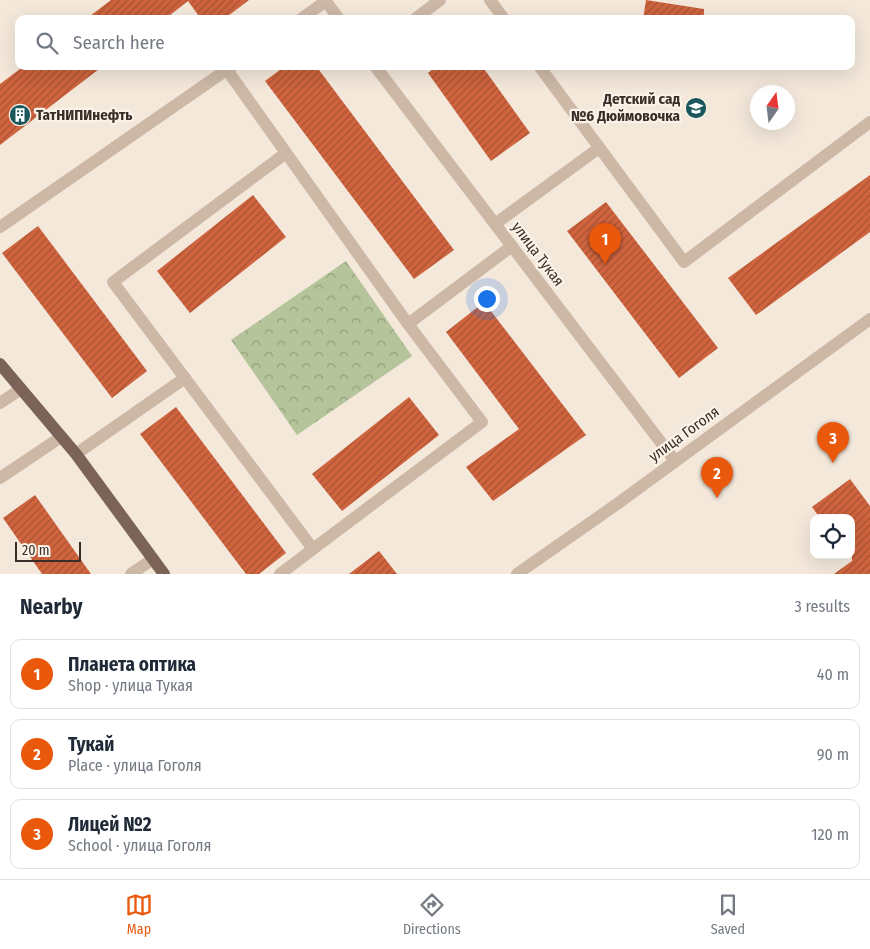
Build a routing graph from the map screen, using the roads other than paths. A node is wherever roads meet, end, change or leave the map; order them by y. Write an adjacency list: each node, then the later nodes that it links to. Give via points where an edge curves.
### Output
1 (440, 0): 6 (street)
2 (490, 0): 7 (street)
3 (325, 1): 4 (street); 5 (street)
4 (306, 15)
5 (336, 15)
6 (420, 15)
7 (501, 15)
8 (226, 70): 16 (street)
9 (230, 70): 14 (street)
10 (378, 70): 15 (street, улица Тукая)
11 (542, 70): 13 (street)
12 (870, 122): 13 (street, via 684,262)
13 (599, 148): 15 (street)
14 (286, 153): 19 (street); 21 (street, via 113,282)
15 (495, 224): 17 (street, улица Тукая)
16 (0, 226)
17 (512, 246): 19 (street); 26 (street, улица Тукая)
18 (870, 319): 26 (street, улица Гоголя)
19 (408, 324): 28 (street, via 482,422)
20 (0, 364): 22 (main road)
21 (185, 378): 25 (street); 28 (street)
22 (21, 389): 23 (street); 24 (main road)
23 (0, 403)
24 (61, 437): 25 (main road); 27 (street)
25 (76, 454): 29 (main road)
26 (675, 461): 33 (street, улица Гоголя)
27 (0, 478)
28 (313, 549): 32 (street)
29 (153, 559): 30 (street); 31 (main road)
30 (131, 574)
31 (164, 574)
32 (280, 574)
33 (517, 574)

